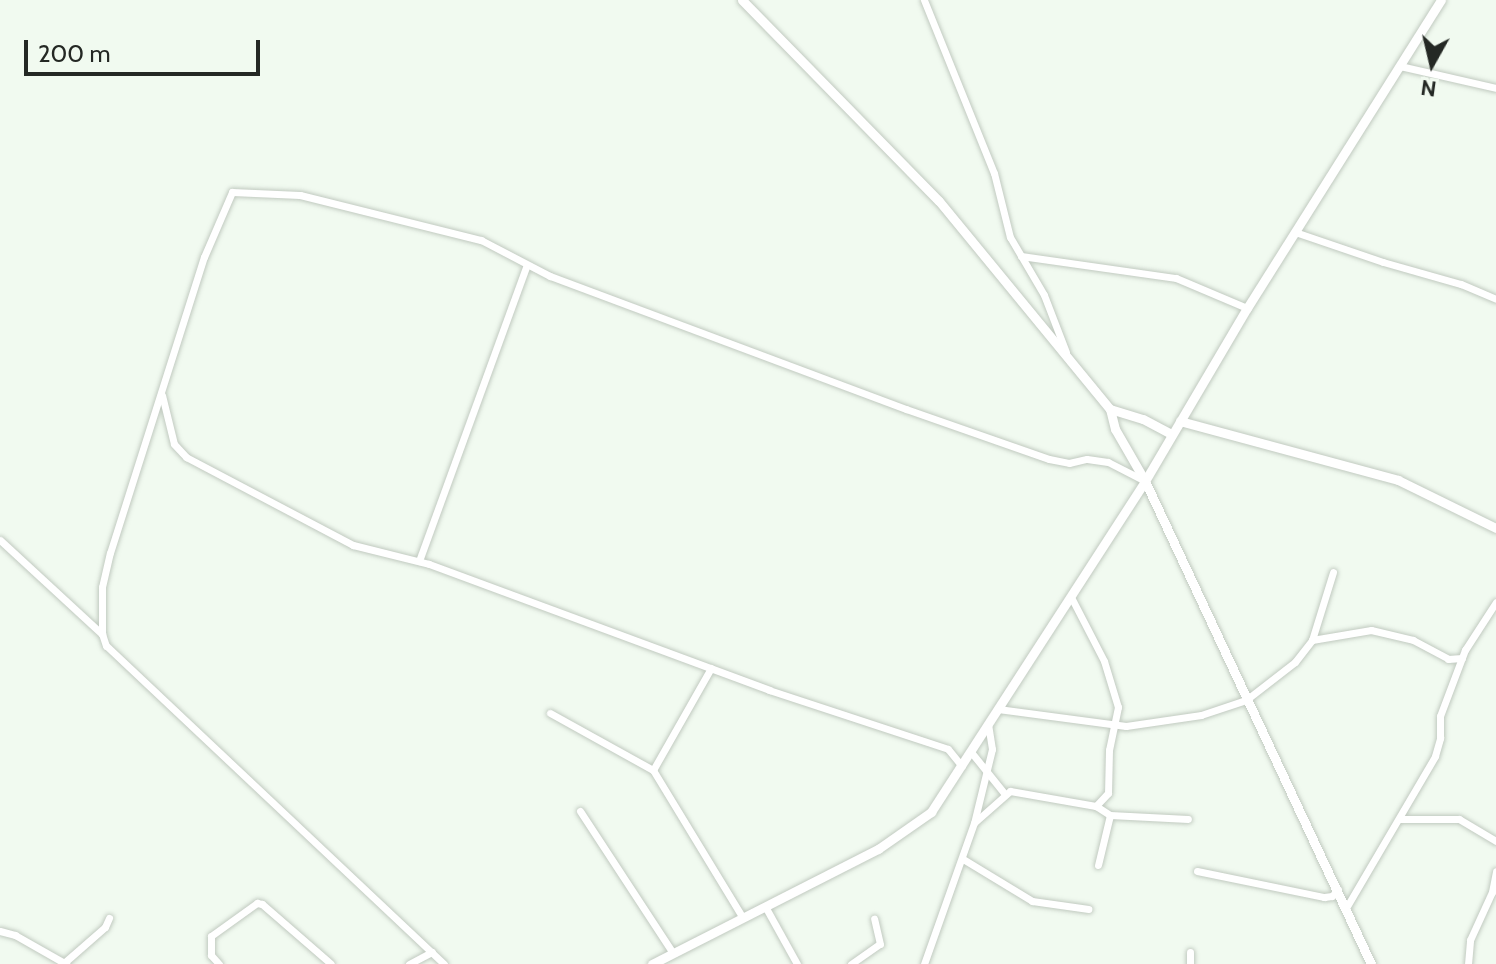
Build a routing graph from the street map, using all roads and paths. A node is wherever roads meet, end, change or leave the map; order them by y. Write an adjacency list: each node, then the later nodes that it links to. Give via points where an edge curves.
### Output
1 (742, 0): 11 (street, via 891,150)
2 (924, 0): 7 (street, via 994,173 1010,237)
3 (1441, 0): 4 (street)
4 (1400, 66): 5 (street); 6 (street)
5 (1496, 88)
6 (1295, 232): 9 (street); 10 (street)
7 (1021, 256): 10 (street, via 1176,278); 11 (street, via 1044,295)
8 (527, 265): 12 (street, via 487,243 300,195 232,192 204,257); 16 (street, via 1049,459 1108,462); 19 (street)
9 (1496, 299)
10 (1247, 308): 14 (street)
11 (1066, 353): 13 (street)
12 (162, 395): 19 (street, via 174,444 186,457 353,545); 23 (street, via 104,575)
13 (1110, 409): 15 (street); 16 (street, via 1115,429)
14 (1180, 421): 15 (street); 17 (street, via 1398,480)
15 (1171, 434): 16 (street)
16 (1145, 481): 21 (street); 27 (street)
17 (1496, 528)
18 (0, 540): 23 (street)
19 (419, 561): 26 (street)
20 (1333, 572): 24 (street)
21 (1071, 597): 28 (street); 31 (street, via 1112,681 1118,707)
22 (1496, 602): 25 (street)
23 (102, 634): 56 (street, via 106,646)
24 (1312, 640): 25 (street, via 1371,630 1413,640 1448,659); 27 (street, via 1295,662)
25 (1462, 658): 41 (street, via 1440,716 1435,756)
26 (711, 668): 33 (street, via 948,749); 34 (street)
27 (1246, 700): 31 (street, via 1187,717); 48 (street)
28 (998, 709): 30 (street); 31 (street)
29 (550, 713): 34 (street)
30 (988, 725): 32 (street); 35 (street, via 993,742)
31 (1113, 725): 37 (street, via 1108,793)
32 (971, 752): 33 (street); 35 (street)
33 (962, 766): 49 (street, via 916,825)
34 (653, 770): 53 (street)
35 (987, 771): 36 (street); 42 (street)
36 (1004, 793): 37 (street, via 1023,791); 42 (street)
37 (1096, 806): 39 (street)
38 (580, 811): 58 (street)
39 (1110, 815): 40 (street); 45 (street)
40 (1188, 819)
41 (1400, 819): 43 (street, via 1459,819); 50 (street)
42 (974, 823): 44 (street)
43 (1496, 841)
44 (963, 859): 51 (street, via 1032,901); 67 (street)
45 (1098, 865)
46 (1197, 871): 48 (street, via 1324,897)
47 (1496, 871): 70 (street, via 1470,940)
48 (1338, 889): 50 (street)
49 (766, 908): 53 (street); 65 (street)
50 (1346, 908): 69 (street)
51 (1088, 909)
52 (109, 918): 59 (street)
53 (743, 918): 58 (street)
54 (874, 919): 66 (street, via 880,944)
55 (0, 931): 59 (street)
56 (432, 952): 62 (street); 63 (street)
57 (1190, 952): 68 (street)
58 (673, 953): 64 (street)
59 (66, 963)
60 (219, 964): 61 (street, via 211,955 211,936 257,903)
61 (331, 964)
62 (409, 964)
63 (444, 964)
64 (652, 964)
65 (797, 964)
66 (851, 964)
67 (924, 964)
68 (1190, 964)
69 (1371, 964)
70 (1468, 964)

